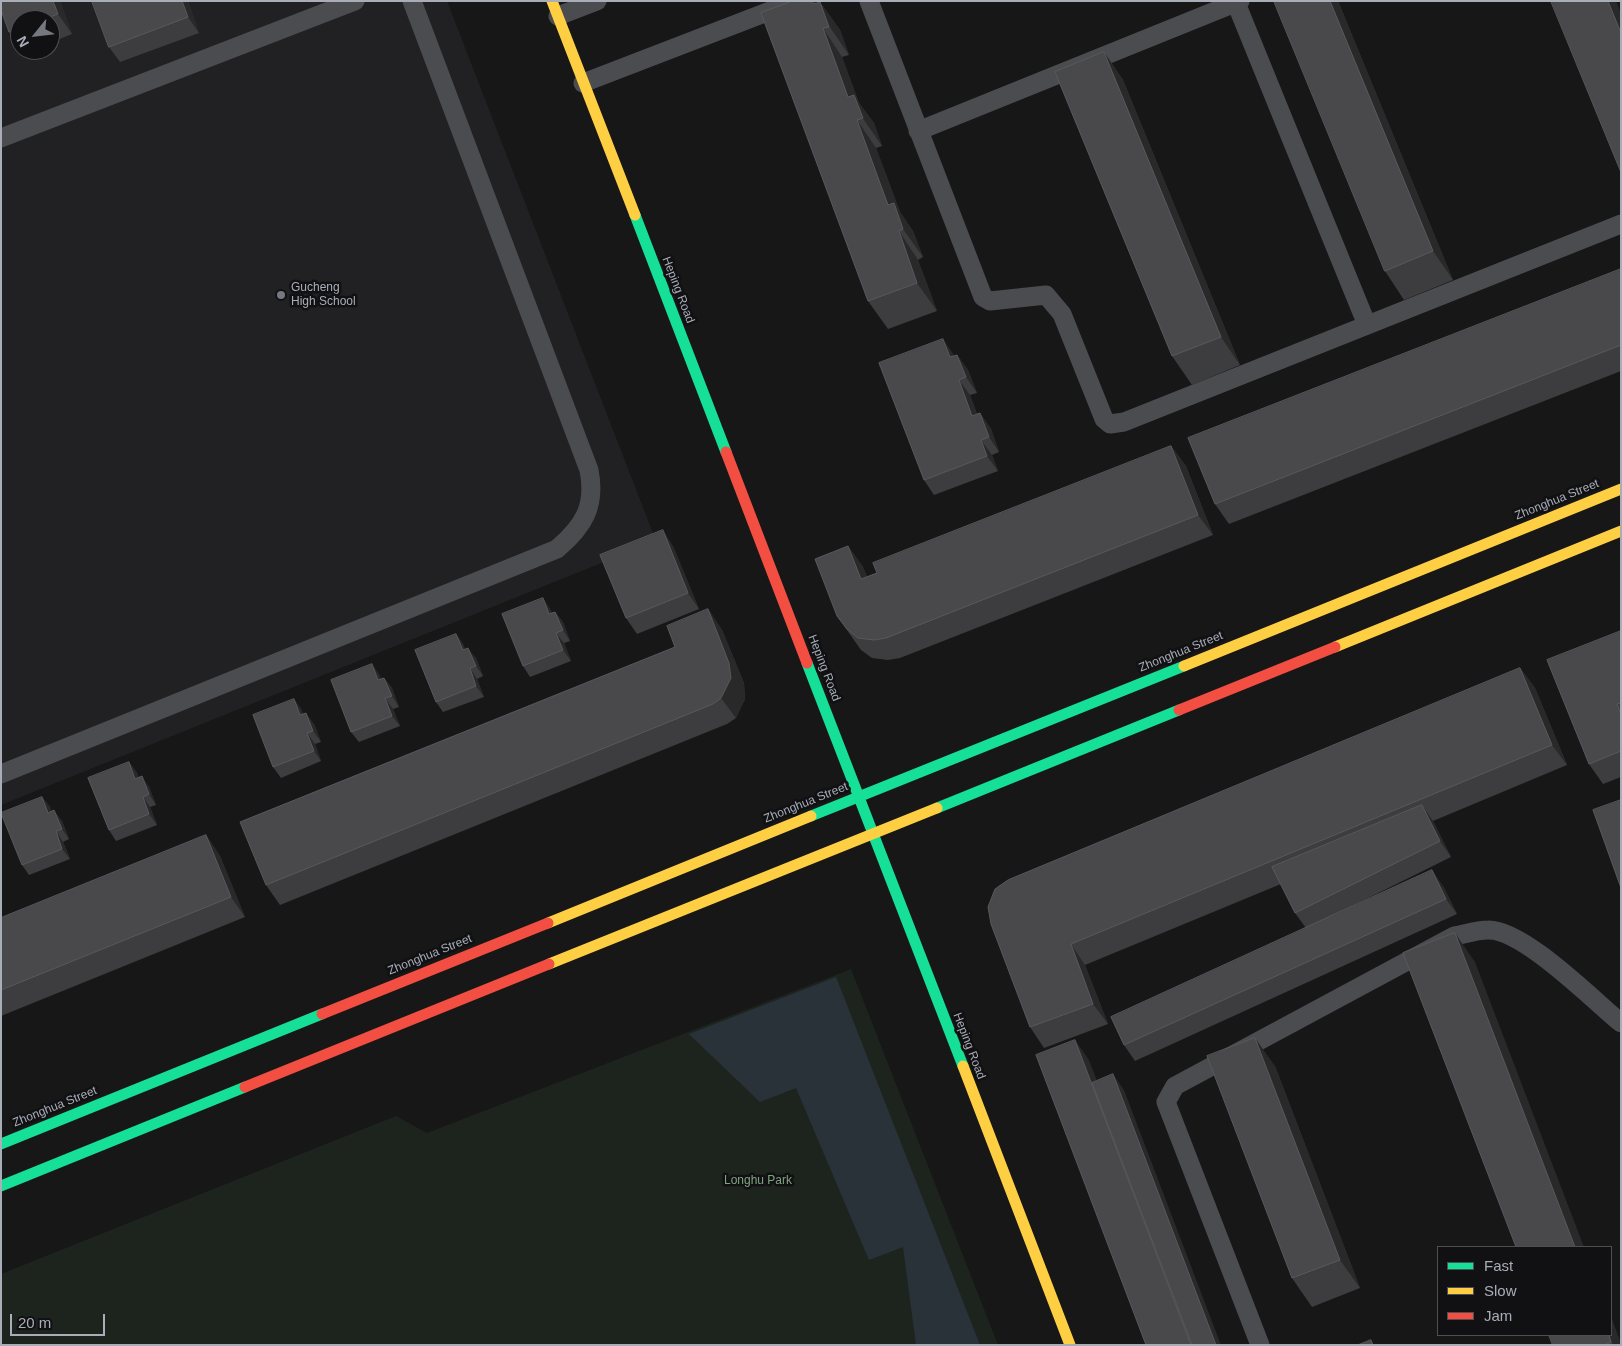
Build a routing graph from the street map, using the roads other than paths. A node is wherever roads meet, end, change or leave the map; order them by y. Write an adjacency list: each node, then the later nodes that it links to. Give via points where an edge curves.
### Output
1 (355, 1): 10 (lane)
2 (412, 1): 15 (lane, via 589,470 593,489 586,516 574,534 556,549)
3 (597, 1): 7 (lane)
4 (796, 1): 8 (lane)
5 (869, 1): 9 (lane)
6 (1238, 2): 9 (lane); 12 (lane)
7 (555, 9): 8 (main road, Heping Road)
8 (584, 83): 16 (main road, Heping Road)
9 (918, 131): 12 (lane, via 983,297 990,300 1046,296 1062,314 1104,419 1110,424 1124,422)
10 (1, 138)
11 (1621, 224): 12 (lane)
12 (1367, 325)
13 (1621, 489): 16 (main road, Zhonghua Street)
14 (1621, 531): 17 (main road)
15 (1, 774)
16 (859, 797): 17 (main road, Heping Road); 19 (main road, Zhonghua Street)
17 (873, 834): 20 (main road); 21 (main road, Heping Road)
18 (1621, 1023): 22 (lane, via 1530,947 1506,933 1488,930 1454,936 1175,1086 1166,1102)
19 (1, 1144)
20 (1, 1186)
21 (1070, 1345)
22 (1260, 1345)

